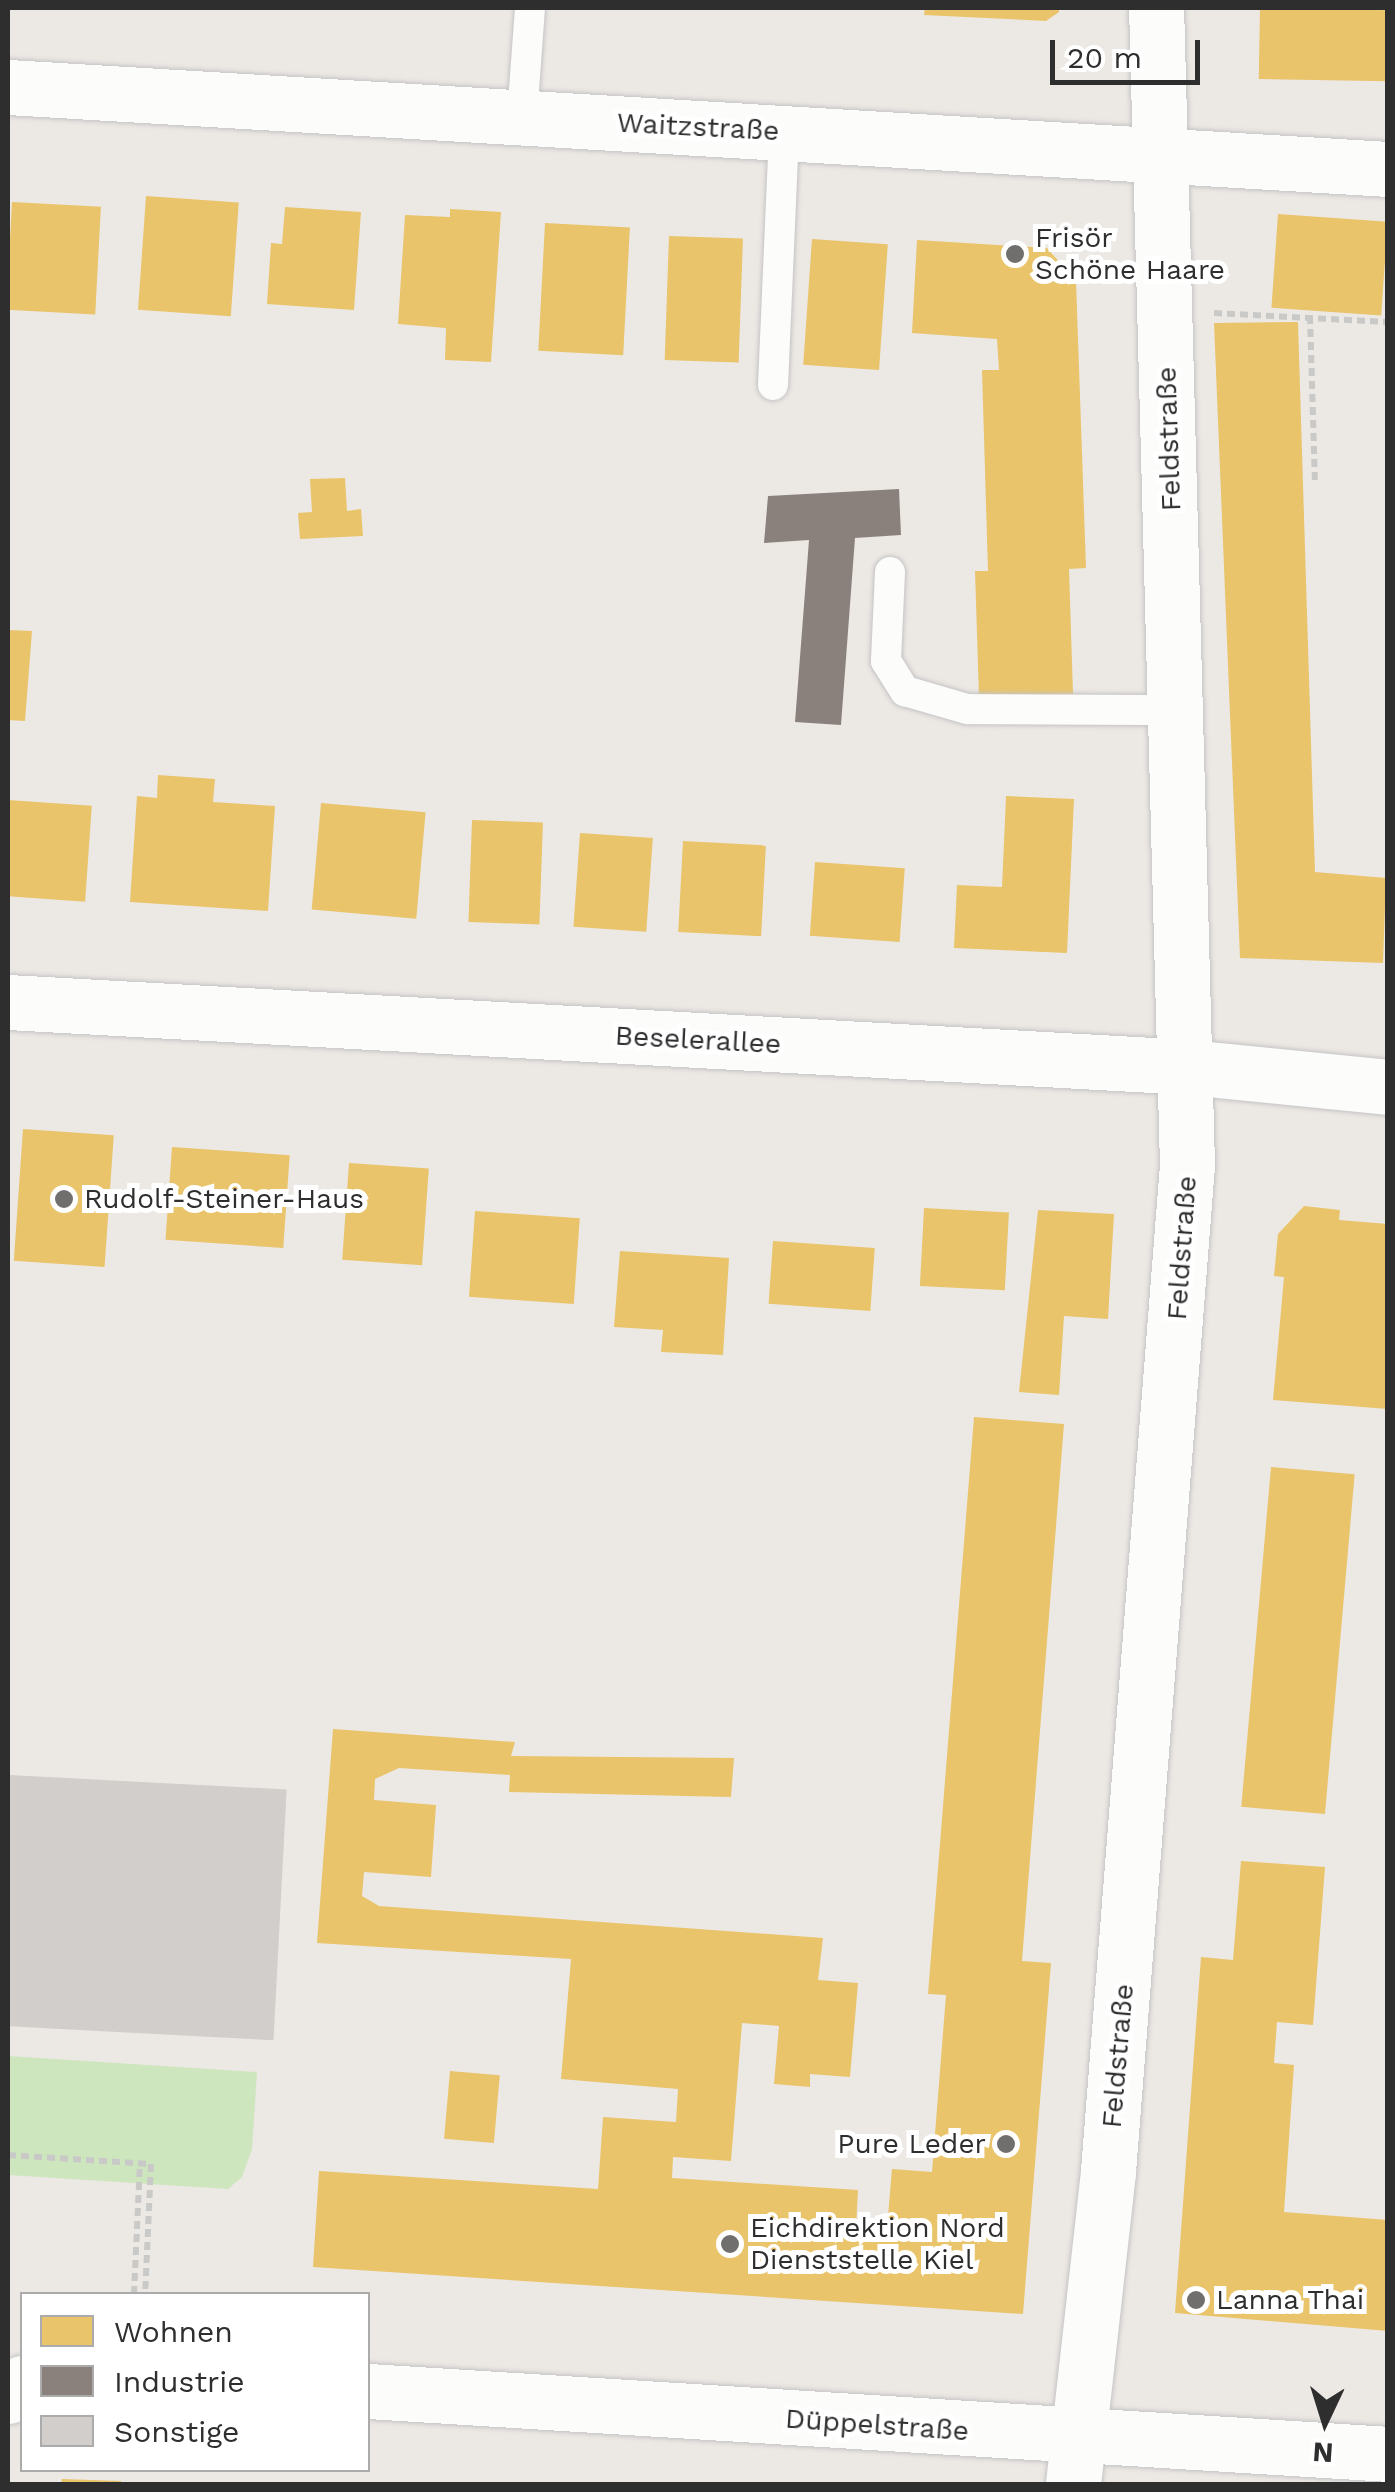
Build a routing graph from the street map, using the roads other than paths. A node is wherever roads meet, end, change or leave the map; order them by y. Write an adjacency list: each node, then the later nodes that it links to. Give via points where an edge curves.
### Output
1 (530, 8): 4 (lane)
2 (1156, 8): 6 (street, Feldstraße)
3 (8, 87): 4 (street, Waitzstraße)
4 (522, 117): 5 (street, Waitzstraße)
5 (784, 132): 6 (street, Waitzstraße); 8 (lane)
6 (1162, 154): 7 (street, Waitzstraße); 10 (street, Feldstraße)
7 (1388, 169)
8 (773, 385)
9 (890, 572): 10 (lane, via 886,661 905,691 967,709)
10 (1176, 710): 12 (street, Feldstraße)
11 (8, 1002): 12 (street, Beselerallee)
12 (1189, 1067): 13 (street, Beselerallee); 16 (street, Feldstraße, via 1167,1480 1108,2171)
13 (1388, 1086)
14 (370, 2391): 16 (street, Düppelstraße)
15 (1388, 2454): 16 (street, Düppelstraße)
16 (1075, 2462)

